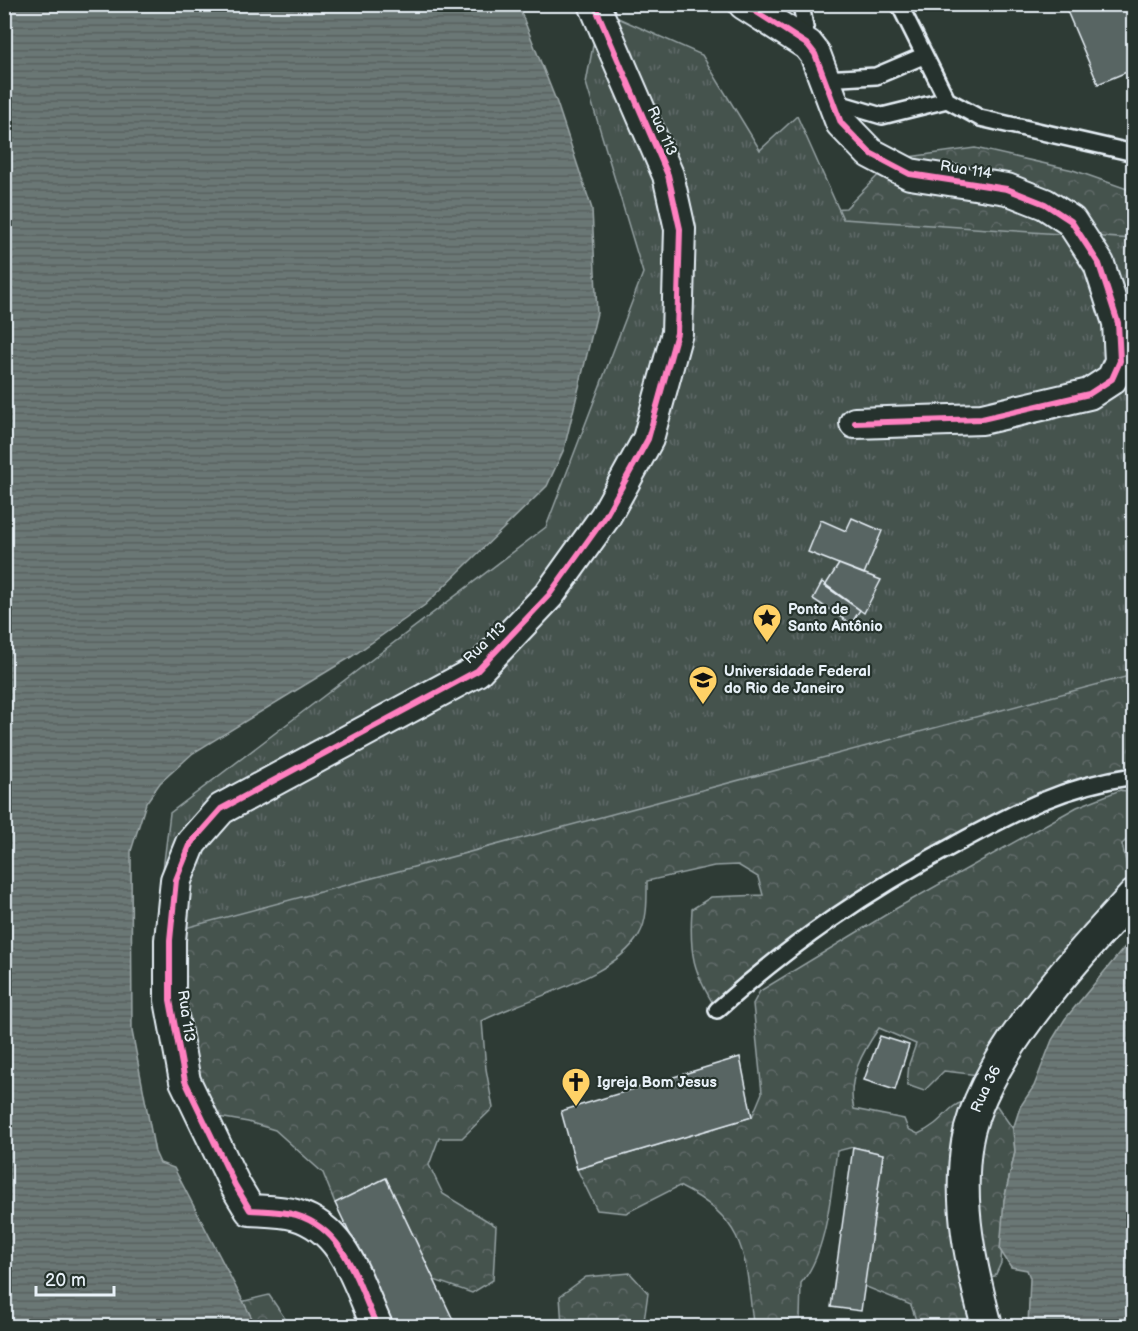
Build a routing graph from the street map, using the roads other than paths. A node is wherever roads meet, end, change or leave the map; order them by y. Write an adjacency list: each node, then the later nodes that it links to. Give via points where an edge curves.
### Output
1 (594, 4): 14 (street, Rua 113, via 668,175 680,229 677,333 648,439 605,517 549,595 477,671 221,809 190,843 176,880 170,1000 185,1081 250,1210 294,1214 320,1224 339,1242)
2 (744, 4): 5 (street)
3 (801, 4): 5 (lane)
4 (899, 4): 6 (lane)
5 (808, 45): 7 (street, Rua 114)
6 (923, 56): 7 (lane); 8 (lane)
7 (828, 90): 8 (lane, via 882,116); 10 (street, Rua 114, via 841,123 870,153 910,174 1007,189 1045,204 1071,221 1099,264 1118,323 1120,361 1112,379 1089,394 982,418)
8 (947, 100): 9 (lane, via 980,118)
9 (1134, 153)
10 (855, 423)
11 (1134, 776): 13 (lane, via 1076,787 1028,805 886,882 824,922)
12 (1134, 895): 15 (street, Rua 36, via 1078,955 1010,1045 981,1095 967,1142 964,1209 971,1263)
13 (717, 1010)
14 (377, 1326)
15 (987, 1326)

